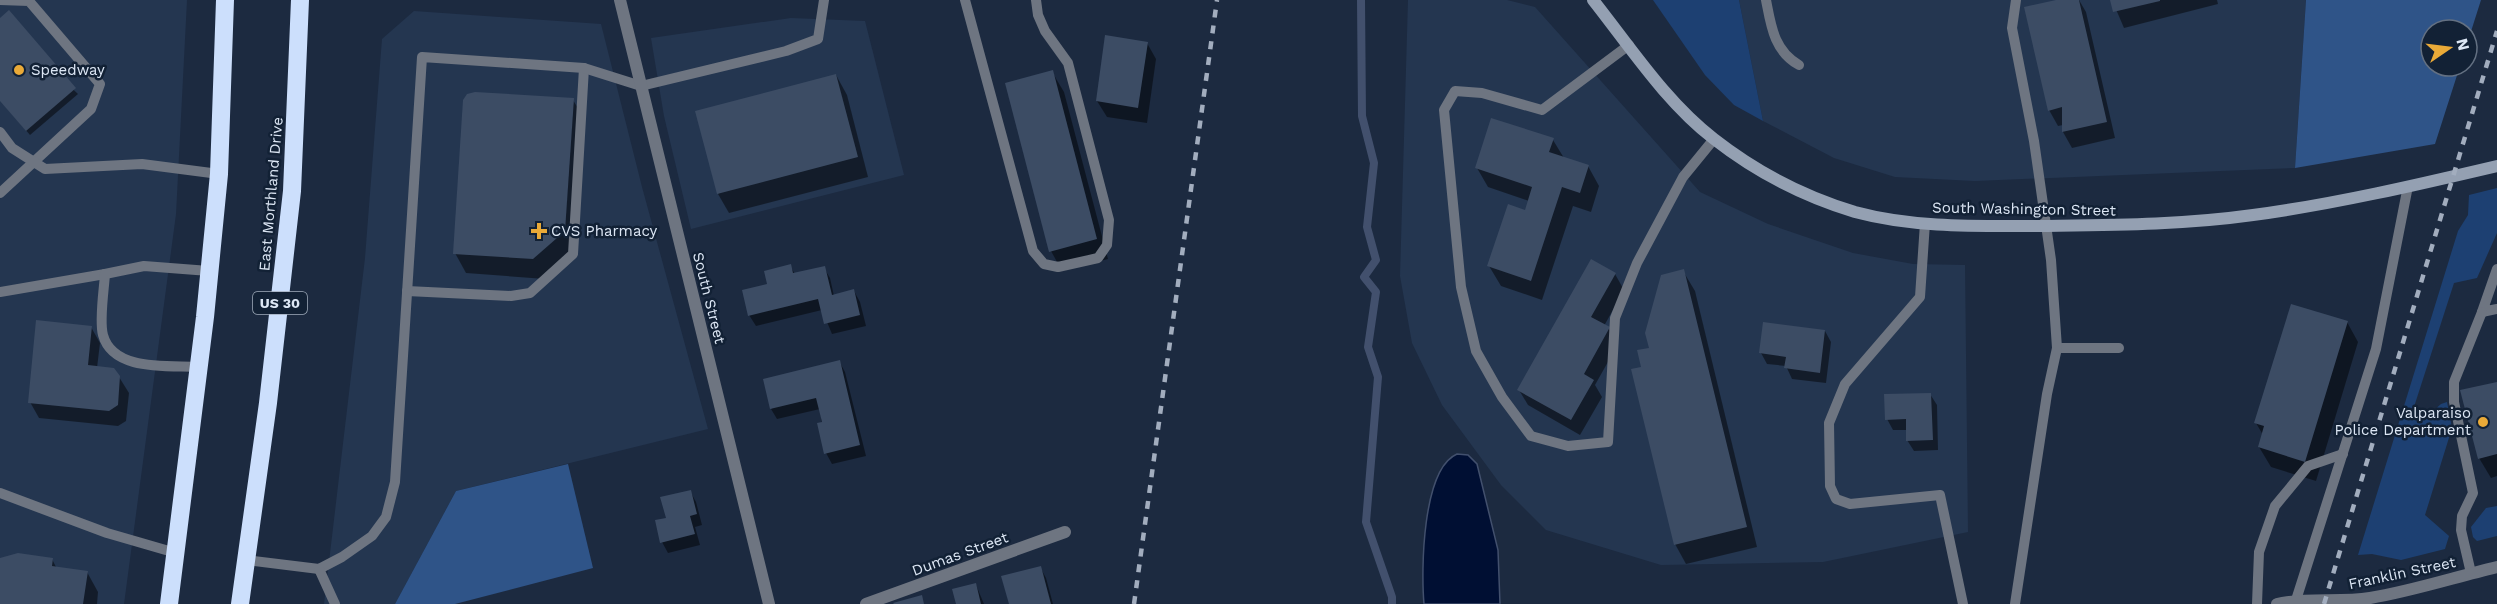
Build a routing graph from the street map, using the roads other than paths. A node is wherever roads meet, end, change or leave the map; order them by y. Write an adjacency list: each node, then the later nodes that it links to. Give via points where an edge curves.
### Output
1 (0, 0): 17 (lane, via 29,1 100,84 91,109)
2 (225, 0): 19 (highway)
3 (300, 0): 38 (highway, East Morthland Drive / US 30, via 292,191)
4 (620, 0): 14 (street, South Street)
5 (824, 0): 14 (lane, via 818,39 786,51)
6 (965, 0): 7 (lane, via 1034,251 1044,264 1058,267 1098,258 1107,246 1109,220 1068,63 1045,31)
7 (1036, 0)
8 (1593, 0): 11 (main road, South Washington Street)
9 (1766, 0): 12 (lane, via 1778,46)
10 (2016, 0): 23 (lane, via 2012,28)
11 (1629, 45): 16 (main road, South Washington Street, via 1682,110); 16 (lane, via 1542,110 1482,93 1455,91 1444,110 1461,287 1476,351 1531,436 1568,446 1608,442 1615,318 1637,263 1683,177)
12 (1798, 65)
13 (584, 68): 14 (lane); 27 (lane, via 573,254 530,292 511,296); 27 (lane, via 422,57)
14 (641, 86): 46 (street, South Street)
15 (0, 132): 17 (lane, via 12,148)
16 (1714, 139): 22 (main road, South Washington Street, via 1768,174 1834,204 1878,217)
17 (34, 162): 19 (lane, via 45,169 142,164); 21 (lane)
18 (2497, 166): 20 (main road, South Washington Street)
19 (219, 174): 25 (highway)
20 (2408, 186): 23 (main road, South Washington Street, via 2251,215 2160,223); 34 (lane, via 2376,349)
21 (0, 193)
22 (1926, 223): 23 (main road, South Washington Street); 48 (lane, via 1920,297 1845,384 1829,423 1830,486 1836,500 1850,504 1940,495)
23 (2046, 226): 31 (lane)
24 (2497, 269): 30 (lane)
25 (209, 271): 26 (lane, via 144,266); 33 (highway)
26 (105, 274): 28 (lane); 33 (lane, via 103,335 112,350 124,360)
27 (407, 291): 40 (lane, via 395,482 386,517 372,536)
28 (0, 292)
29 (2497, 309): 30 (lane)
30 (2482, 312): 41 (lane, via 2454,382 2454,402 2473,494 2462,516 2461,530)
31 (2057, 348): 32 (lane); 49 (lane, via 2046,394)
32 (2119, 348)
33 (199, 367): 37 (highway)
34 (2343, 454): 42 (lane); 50 (lane, via 2308,466 2275,506 2259,552)
35 (0, 493): 37 (lane)
36 (1065, 532): 47 (street, Dumas Street)
37 (176, 554): 43 (highway)
38 (246, 561): 40 (lane); 44 (highway, East Morthland Drive / US 30)
39 (2497, 567): 41 (street, Franklin Street)
40 (319, 568): 45 (lane)
41 (2471, 573): 42 (street, Franklin Street, via 2369,598)
42 (2296, 600): 51 (street, Franklin Street)
43 (169, 604)
44 (240, 604)
45 (335, 604)
46 (769, 604)
47 (866, 604)
48 (1963, 604)
49 (2015, 604)
50 (2257, 604)
51 (2277, 604)

